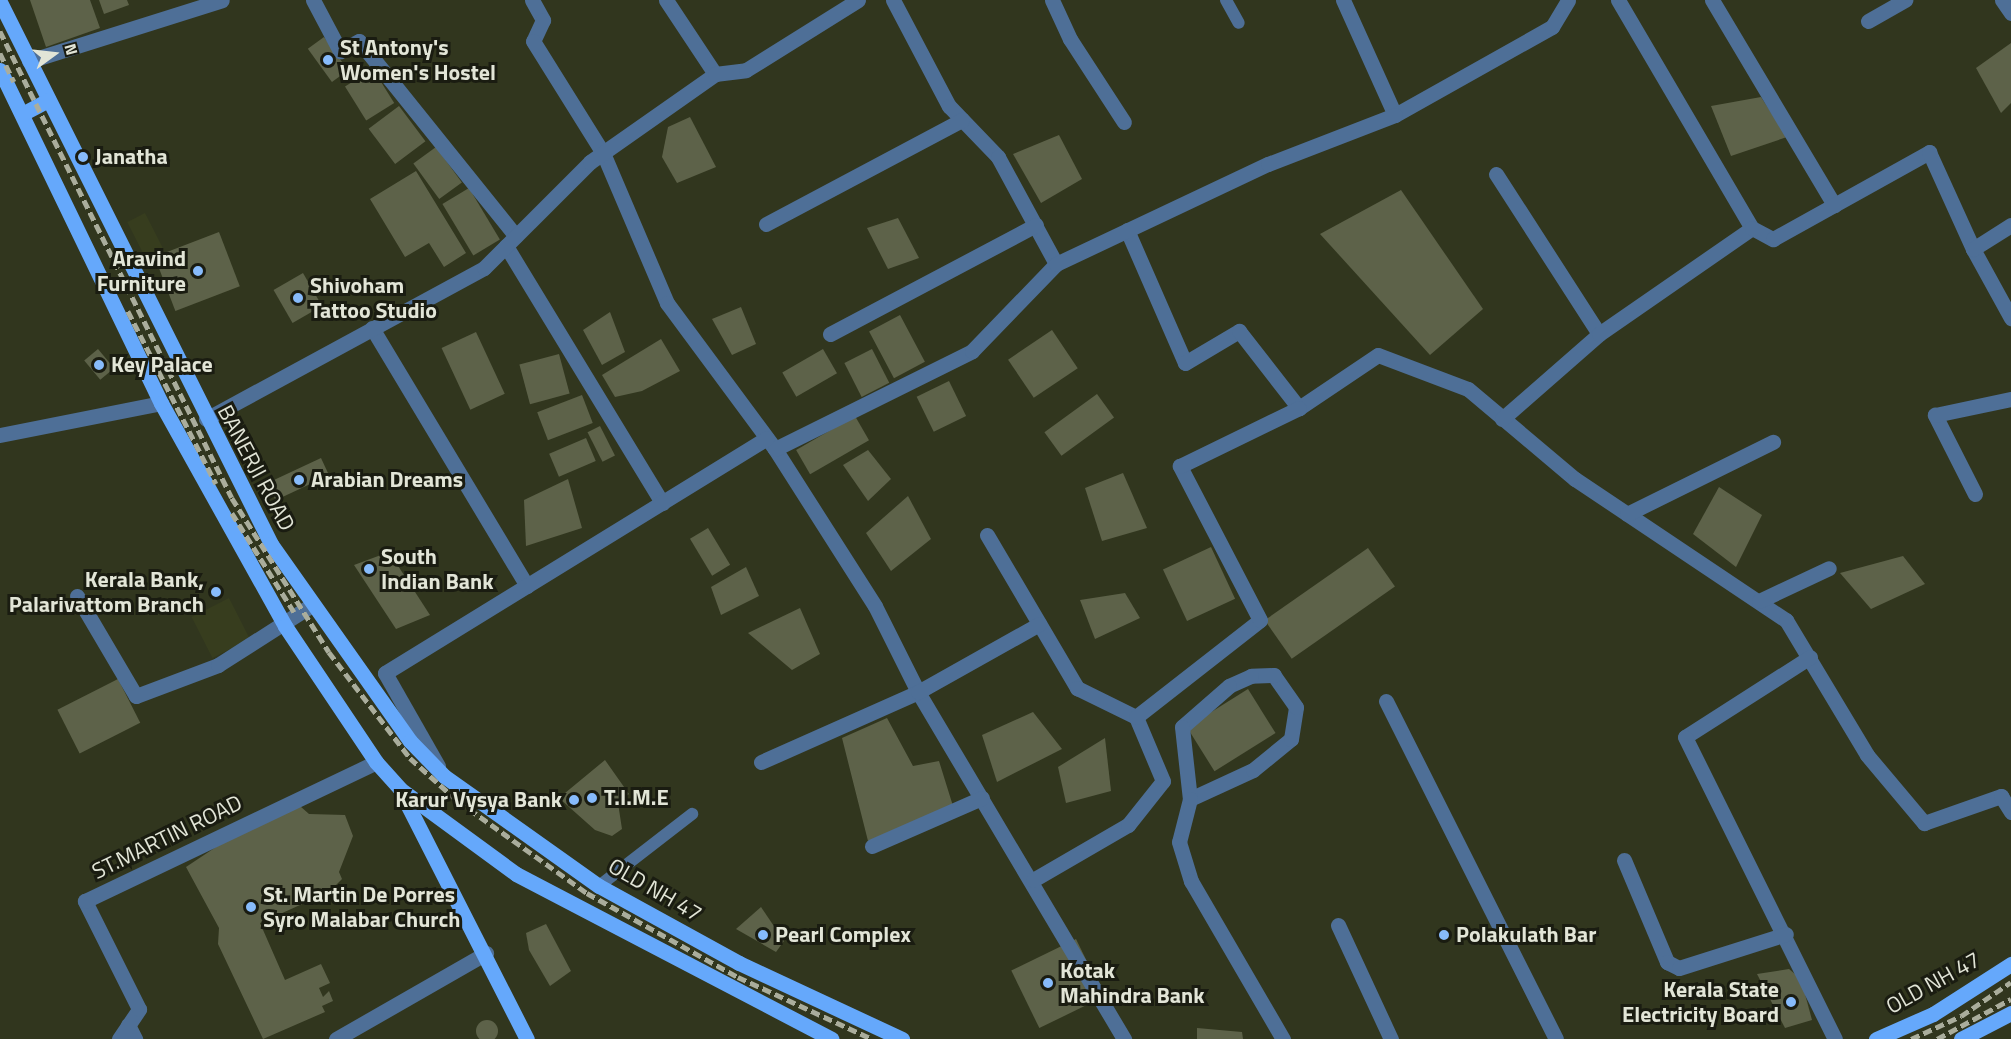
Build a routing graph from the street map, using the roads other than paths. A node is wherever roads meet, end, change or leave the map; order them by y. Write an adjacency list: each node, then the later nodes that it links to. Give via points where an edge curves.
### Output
1 (222, 0): 19 (street)
2 (314, 0): 35 (street, via 340,51 359,41)
3 (532, 0): 27 (street, via 543,20 533,42)
4 (666, 0): 21 (street)
5 (858, 0): 21 (street, via 746,70)
6 (893, 0): 25 (street, via 949,106)
7 (1052, 0): 26 (street, via 1070,39)
8 (1226, 0): 18 (lane)
9 (1343, 0): 24 (street)
10 (1568, 0): 24 (street, via 1551,27)
11 (1618, 0): 33 (street)
12 (1712, 0): 29 (street)
13 (1905, 0): 17 (street)
14 (2002, 0): 16 (street)
15 (0, 2): 19 (main road, BANERJI ROAD)
16 (2011, 14)
17 (1868, 21)
18 (1239, 23)
19 (29, 61): 22 (main road, BANERJI ROAD)
20 (0, 70): 23 (main road)
21 (715, 74): 27 (street)
22 (48, 100): 23 (main road); 45 (main road, BANERJI ROAD)
23 (22, 114): 43 (main road)
24 (1395, 115): 34 (street, via 1268,164)
25 (962, 120): 30 (street); 31 (street, via 998,157)
26 (1124, 122)
27 (603, 153): 35 (street); 49 (street, via 668,303)
28 (1496, 174): 41 (street)
29 (1834, 205): 33 (street, via 1773,238); 36 (street, via 1929,152)
30 (766, 224)
31 (1036, 225): 37 (street); 40 (street)
32 (2011, 225): 36 (street)
33 (1752, 228): 41 (street)
34 (1127, 230): 37 (street); 44 (street, via 1185,363 1239,331)
35 (511, 241): 39 (street, via 484,268); 51 (street)
36 (1973, 249): 38 (street)
37 (1056, 264): 49 (street, via 972,351)
38 (2011, 318)
39 (372, 328): 45 (street); 55 (street)
40 (830, 333)
41 (1599, 334): 46 (street)
42 (2011, 399): 50 (street, via 1935,415)
43 (161, 403): 47 (street); 60 (main road)
44 (1299, 408): 46 (street, via 1378,355 1468,389); 64 (street, via 1180,466 1260,620)
45 (206, 419): 58 (main road, BANERJI ROAD, via 271,544)
46 (1502, 419): 52 (street)
47 (0, 435)
48 (1773, 442): 52 (street)
49 (771, 444): 51 (street); 62 (street, via 875,606)
50 (1975, 494)
51 (662, 503): 55 (street)
52 (1627, 514): 57 (street)
53 (987, 535): 59 (street)
54 (1829, 568): 57 (street)
55 (527, 586): 68 (street, via 385,673)
56 (77, 596): 60 (street, via 135,696 218,665)
57 (1759, 601): 61 (street, via 1786,621)
58 (312, 605): 60 (street); 65 (main road, BANERJI ROAD)
59 (1039, 624): 62 (street); 64 (street, via 1077,688)
60 (285, 626): 66 (main road)
61 (1809, 657): 72 (street, via 1867,755 1924,823 2001,796); 79 (street, via 1685,737)
62 (918, 692): 67 (street); 70 (street)
63 (1386, 701): 93 (street)
64 (1136, 717): 76 (street, via 1163,781 1128,825)
65 (411, 741): 68 (main road, OLD NH 47)
66 (376, 762): 69 (main road); 83 (street, ST.MARTIN ROAD, via 85,901 139,1009)
67 (761, 762)
68 (444, 776): 77 (main road, OLD NH 47)
69 (400, 789): 80 (main road); 88 (main road, via 516,874)
70 (982, 798): 74 (street); 76 (street)
71 (1190, 800): 71 (street, via 1182,728 1229,686 1251,676 1274,675 1296,707 1291,739 1253,770); 91 (street, via 1179,842 1191,881)
72 (2011, 812)
73 (692, 814): 77 (lane)
74 (872, 846)
75 (1624, 860): 79 (street, via 1667,962 1679,968)
76 (1033, 880): 90 (street)
77 (599, 886): 89 (main road, OLD NH 47, via 739,963)
78 (1338, 925): 92 (street)
79 (1786, 934): 94 (street)
80 (486, 953): 86 (street); 87 (main road)
81 (2011, 964): 95 (main road, OLD NH 47, via 1933,1014)
82 (2011, 1013): 96 (main road)
83 (128, 1025): 84 (street, ST.MARTIN ROAD); 85 (street)
84 (118, 1039)
85 (135, 1039)
86 (336, 1039)
87 (527, 1039)
88 (832, 1039)
89 (902, 1039)
90 (1124, 1039)
91 (1283, 1039)
92 (1391, 1039)
93 (1556, 1039)
94 (1835, 1039)
95 (1876, 1039)
96 (1961, 1039)

